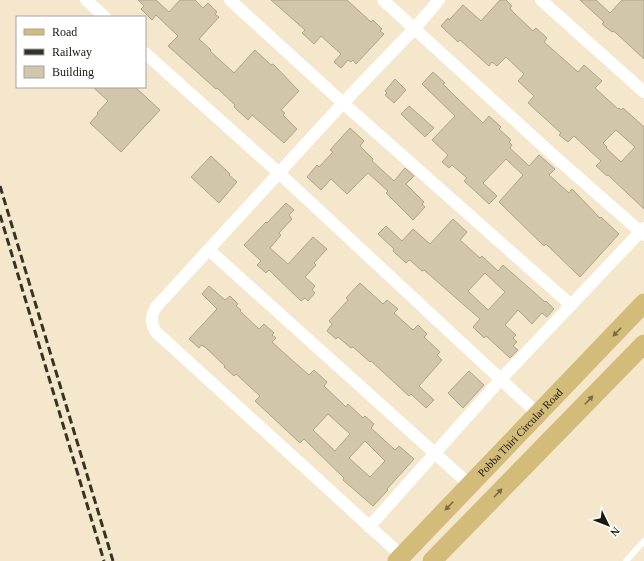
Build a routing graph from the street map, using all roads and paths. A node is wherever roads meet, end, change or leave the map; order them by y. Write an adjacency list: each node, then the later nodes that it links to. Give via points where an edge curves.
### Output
1 (86, 0): 6 (street)
2 (230, 0): 10 (street)
3 (383, 0): 7 (street)
4 (439, 0): 7 (street)
5 (541, 0): 9 (street)
6 (104, 16)
7 (414, 29): 10 (street); 12 (street, via 553,155)
8 (146, 54): 11 (street)
9 (644, 92)
10 (343, 103): 11 (street); 15 (street)
11 (279, 173): 13 (street); 17 (street)
12 (643, 232): 15 (street)
13 (209, 250): 19 (street); 21 (street, via 156,307 151,320 153,327)
14 (644, 304): 18 (main road, Pobba Thiri Circular Road, one-way to 18)
15 (571, 305): 17 (street)
16 (644, 344): 24 (main road, one-way to 16)
17 (501, 379): 18 (street); 19 (street)
18 (538, 414): 20 (main road, Pobba Thiri Circular Road)
19 (435, 453): 20 (street); 21 (street)
20 (470, 485): 23 (main road, Pobba Thiri Circular Road, one-way to 23)
21 (369, 527): 23 (street)
22 (644, 541): 25 (lane)
23 (400, 559)
24 (432, 561)
25 (626, 561)

